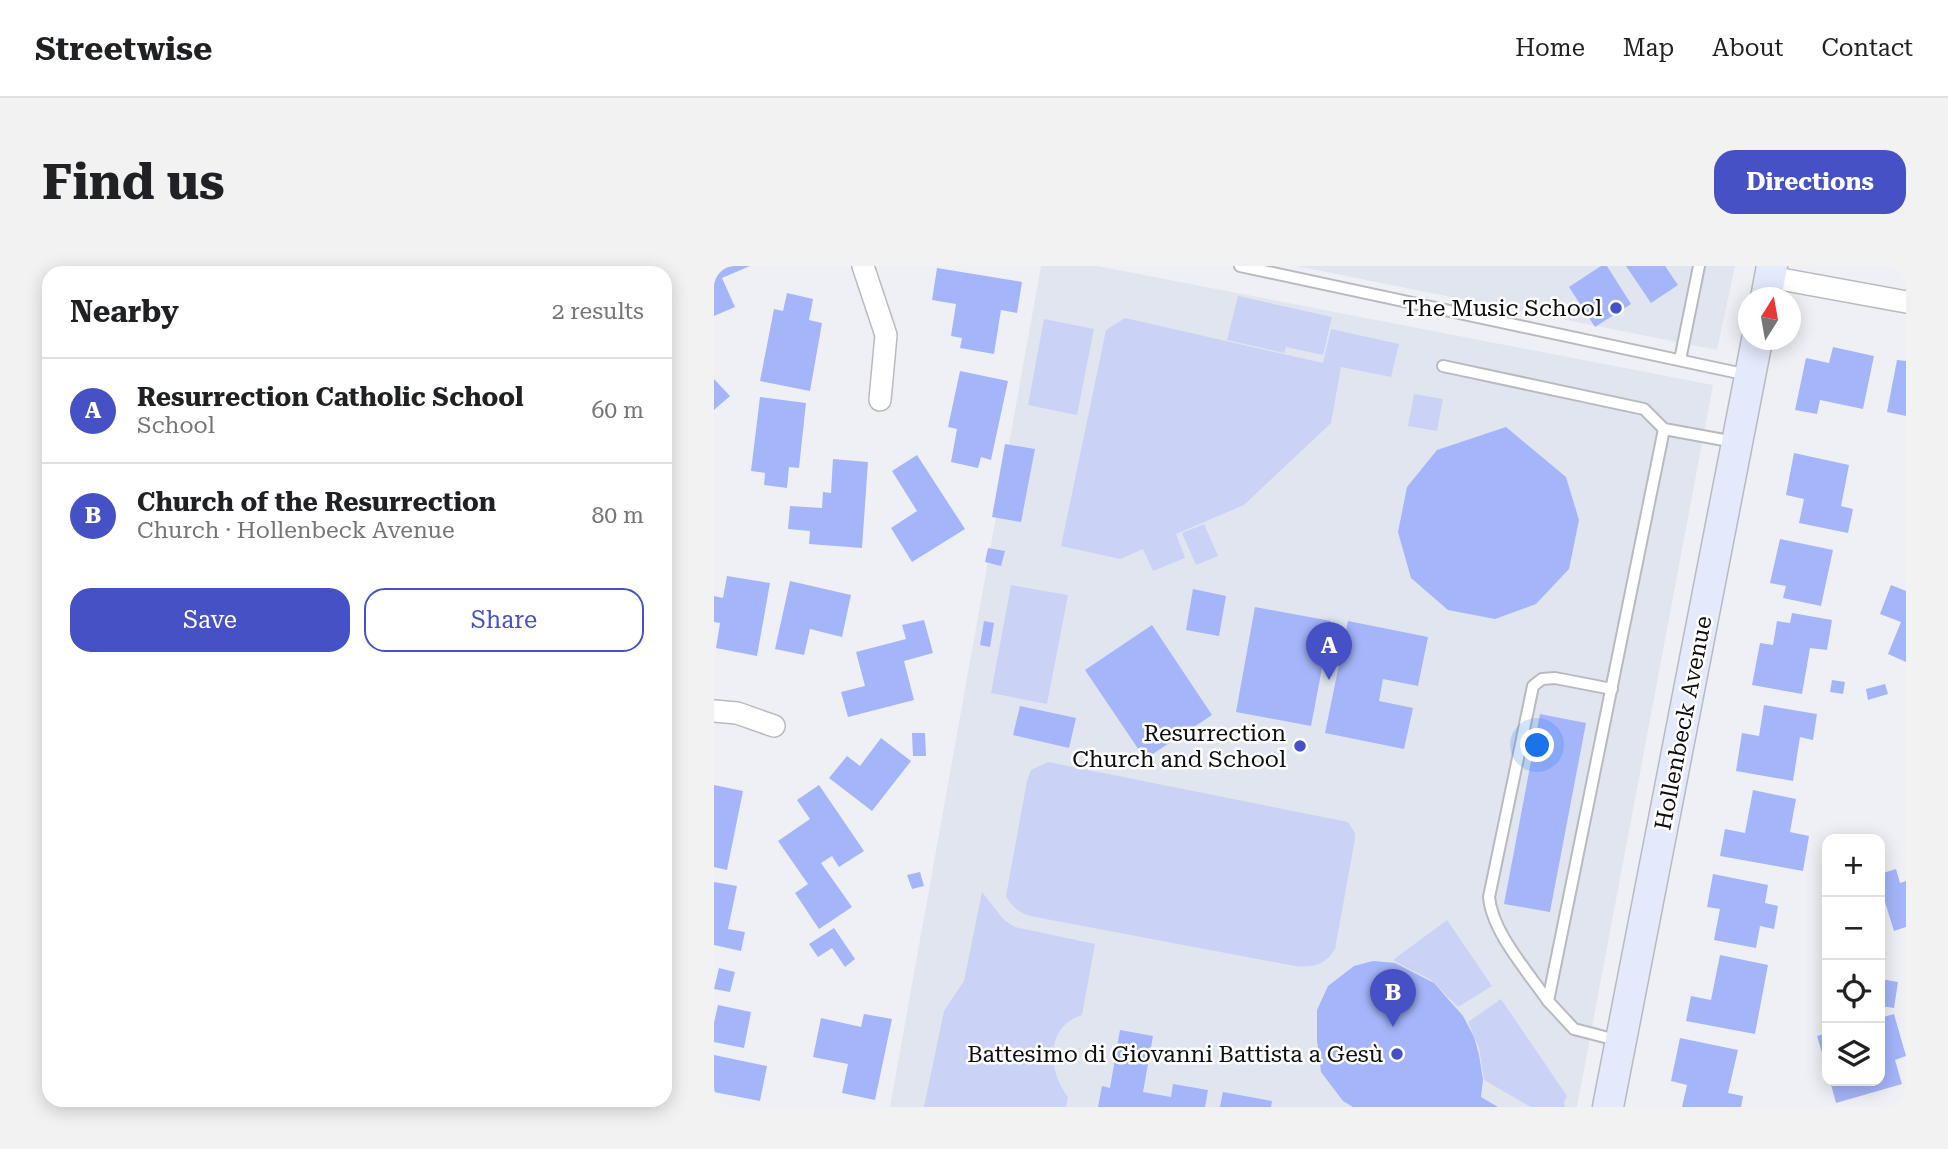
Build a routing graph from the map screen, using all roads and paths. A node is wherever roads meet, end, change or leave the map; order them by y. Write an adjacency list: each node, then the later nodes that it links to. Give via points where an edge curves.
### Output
1 (863, 266): 10 (street, via 886,335)
2 (1240, 266): 7 (lane)
3 (1699, 266): 7 (lane)
4 (1769, 280): 5 (street)
5 (1906, 302)
6 (1756, 350): 9 (street, Hollenbeck Avenue)
7 (1680, 360): 9 (lane)
8 (1443, 366): 11 (lane, via 1644,409)
9 (1751, 376): 12 (street, Hollenbeck Avenue)
10 (880, 400)
11 (1664, 429): 12 (lane); 13 (lane)
12 (1738, 442): 17 (street, Hollenbeck Avenue)
13 (1612, 689): 16 (lane); 16 (lane, via 1555,678 1542,679 1533,686 1489,897 1497,926)
14 (714, 711): 15 (street, via 737,713)
15 (774, 726)
16 (1548, 1001): 17 (lane, via 1574,1029)
17 (1621, 1041): 18 (street, Hollenbeck Avenue)
18 (1608, 1107)

